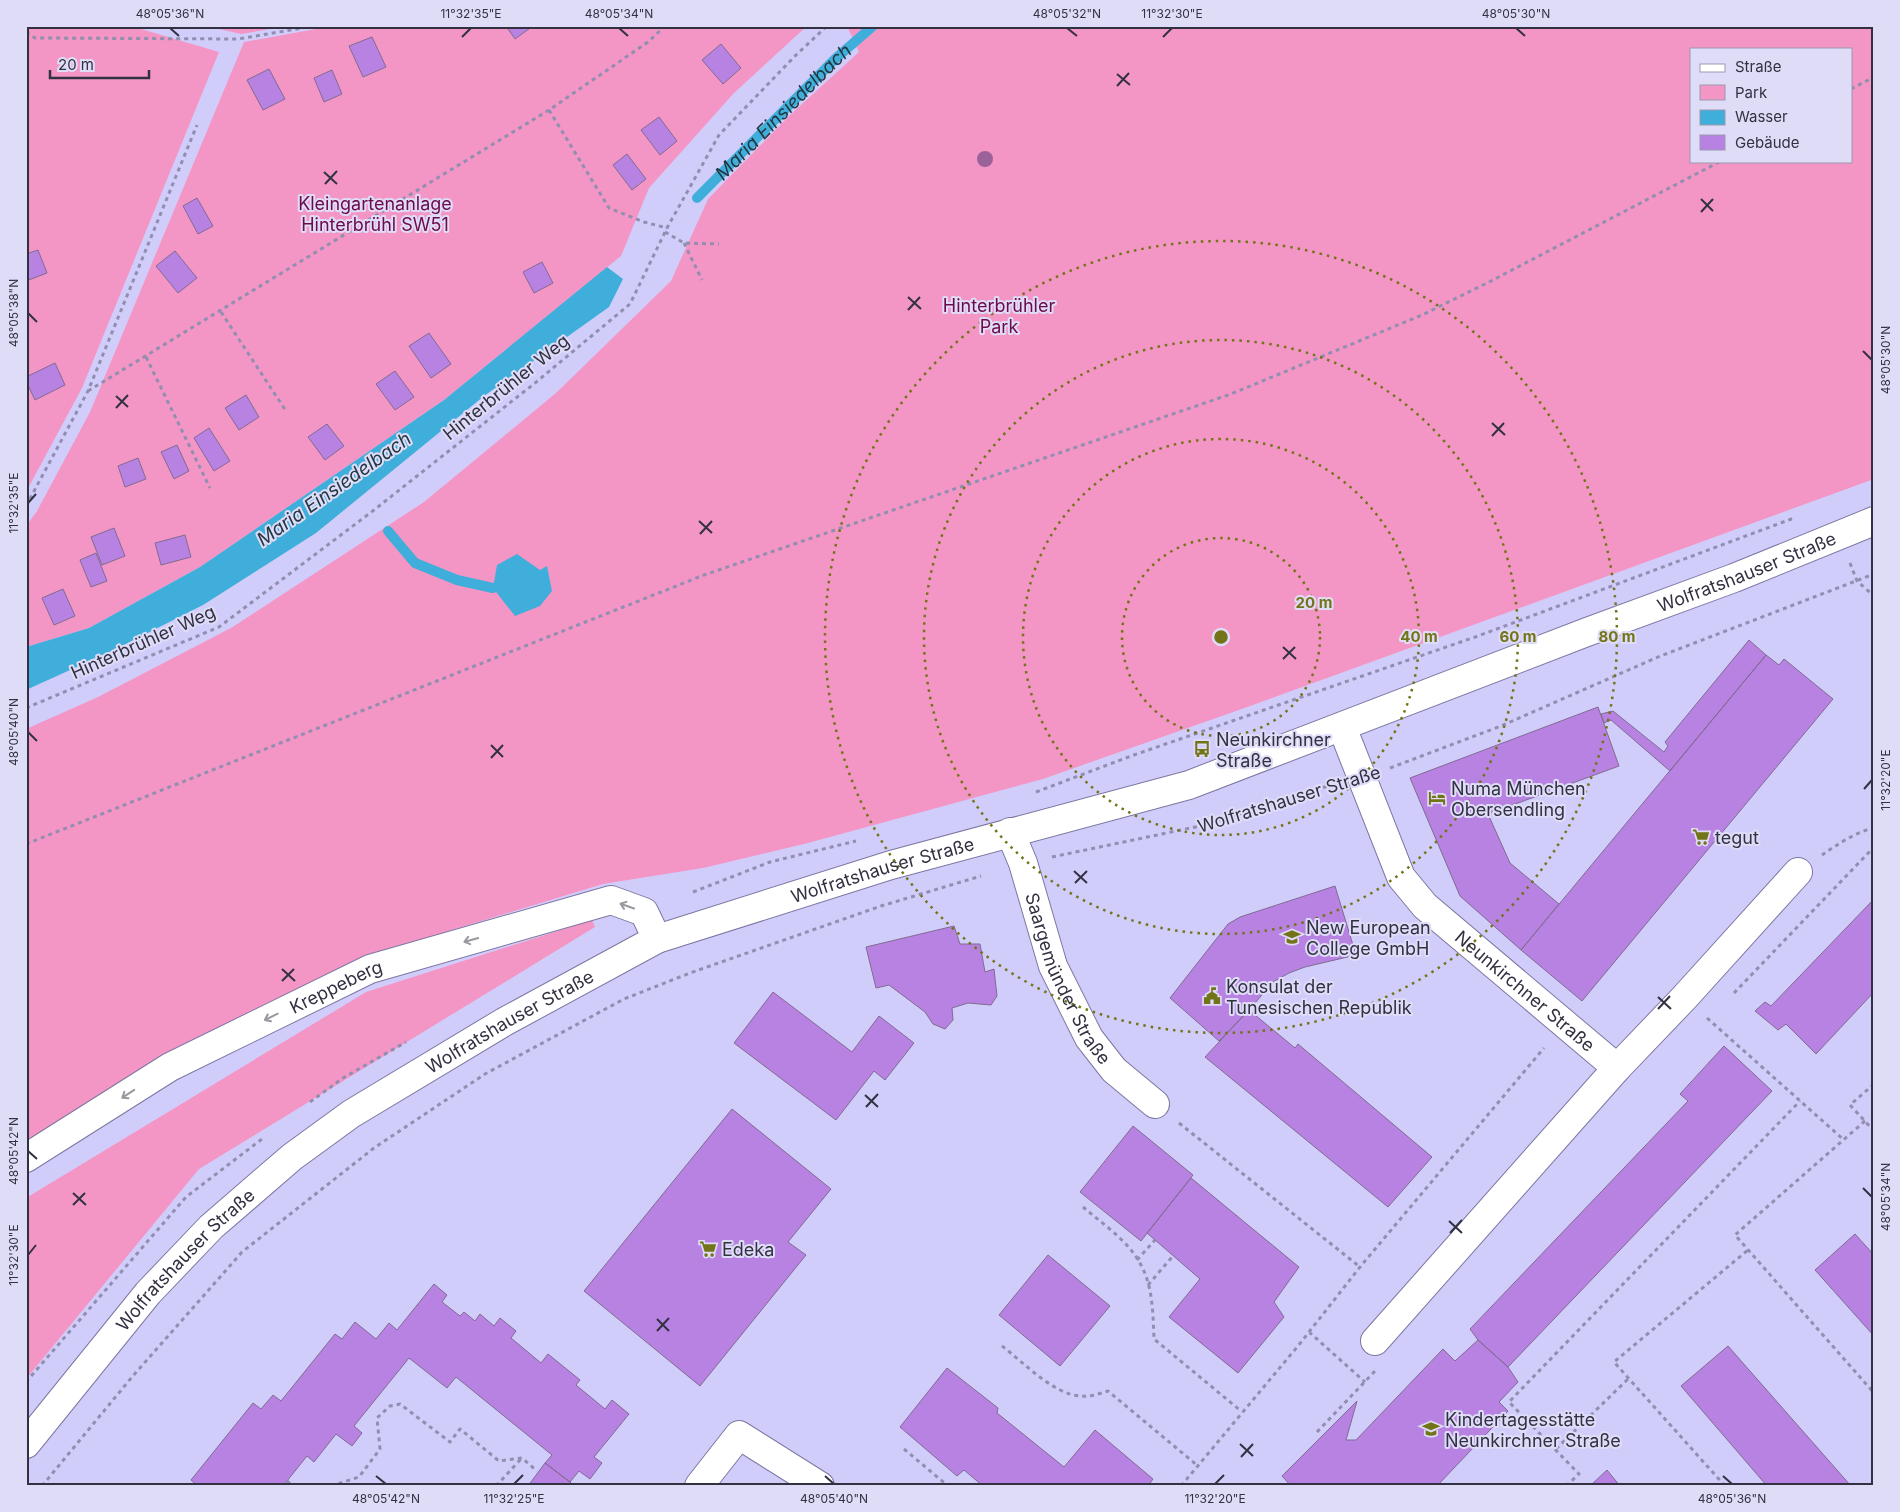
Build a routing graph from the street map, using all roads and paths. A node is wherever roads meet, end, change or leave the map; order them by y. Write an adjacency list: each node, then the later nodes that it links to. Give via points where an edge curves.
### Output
1 (314, 26): 4 (path, via 238,39 35,38)
2 (665, 26): 7 (path, via 648,42)
3 (827, 26): 10 (path, Hinterbrühler Weg, via 719,135)
4 (26, 32)
5 (1874, 77): 6 (path)
6 (1852, 88)
7 (549, 110): 10 (path, via 609,208); 14 (path)
8 (197, 124): 16 (path)
9 (1719, 162): 29 (path, via 1422,315 1231,394 704,575)
10 (666, 230): 11 (path); 24 (path, Hinterbrühler Weg, via 630,304 374,510 219,627)
11 (684, 243): 12 (path); 13 (path)
12 (720, 244)
13 (702, 280)
14 (221, 312): 15 (path); 17 (path)
15 (146, 357): 16 (path); 18 (path)
16 (88, 391): 19 (path)
17 (286, 411)
18 (210, 488)
19 (26, 506)
20 (1874, 521): 25 (street, Wolfratshauser Straße, via 1734,578)
21 (1874, 574): 22 (path, Wolfratshauser Straße)
22 (1857, 581): 23 (path); 26 (path, Wolfratshauser Straße, via 1658,657 1501,726)
23 (1874, 596)
24 (26, 708)
25 (1342, 727): 26 (street, Neunkirchner Straße); 28 (street, Wolfratshauser Straße, via 1189,785)
26 (1362, 777): 30 (path, Wolfratshauser Straße, via 1200,826); 34 (street, Neunkirchner Straße, via 1401,877 1426,906)
27 (1874, 828): 31 (path, via 1837,845)
28 (1010, 832): 30 (street, Saargemünder Straße); 32 (street, Wolfratshauser Straße, via 891,864)
29 (26, 844)
30 (1023, 863): 38 (street, Saargemünder Straße, via 1053,966 1089,1038 1114,1070); 64 (path, Wolfratshauser Straße, via 881,906 690,973 624,999 485,1074 374,1148 242,1252)
31 (1798, 872): 33 (street)
32 (657, 940): 42 (street, Kreppeberg, one-way to 42, via 644,912 611,900 370,969 170,1067); 57 (street, Wolfratshauser Straße, via 504,1022 351,1114 292,1157 211,1227 148,1293)
33 (1684, 998): 35 (street); 37 (path)
34 (1566, 1022): 35 (street, Neunkirchner Straße); 48 (path)
35 (1617, 1068): 51 (street)
36 (1874, 1084): 39 (path, via 1850,1105)
37 (1800, 1101): 41 (path); 59 (path, via 1509,1402)
38 (1155, 1104): 48 (path)
39 (1865, 1121): 40 (path); 41 (path)
40 (1874, 1131)
41 (1844, 1140): 45 (path, via 1735,1235)
42 (26, 1158)
43 (1083, 1207): 47 (path, via 1124,1242)
44 (1155, 1240): 47 (path)
45 (1748, 1250): 53 (path, via 1614,1362); 55 (path)
46 (1173, 1256): 49 (path)
47 (1137, 1260): 49 (path)
48 (1360, 1267): 50 (path)
49 (1148, 1285): 56 (path, via 1154,1339)
50 (1309, 1332): 54 (path); 56 (path)
51 (1375, 1341)
52 (1002, 1346): 61 (path, via 1068,1394 1082,1397 1108,1391)
53 (1629, 1378): 59 (path); 73 (path)
54 (1365, 1382)
55 (1874, 1393)
56 (1241, 1412): 61 (path)
57 (26, 1444)
58 (904, 1450): 70 (path)
59 (1556, 1450): 72 (path, via 1580,1474)
60 (522, 1458): 62 (path); 66 (path, via 498,1461 460,1429 450,1442 400,1404 390,1406 378,1418 380,1449 359,1477); 67 (path)
61 (1198, 1466): 71 (path)
62 (537, 1470)
63 (286, 1481): 65 (path)
64 (42, 1486)
65 (293, 1486)
66 (331, 1486)
67 (496, 1486)
68 (699, 1486): 69 (street, via 739,1434)
69 (820, 1486)
70 (948, 1486)
71 (1181, 1486)
72 (1566, 1486)
73 (1725, 1486)

